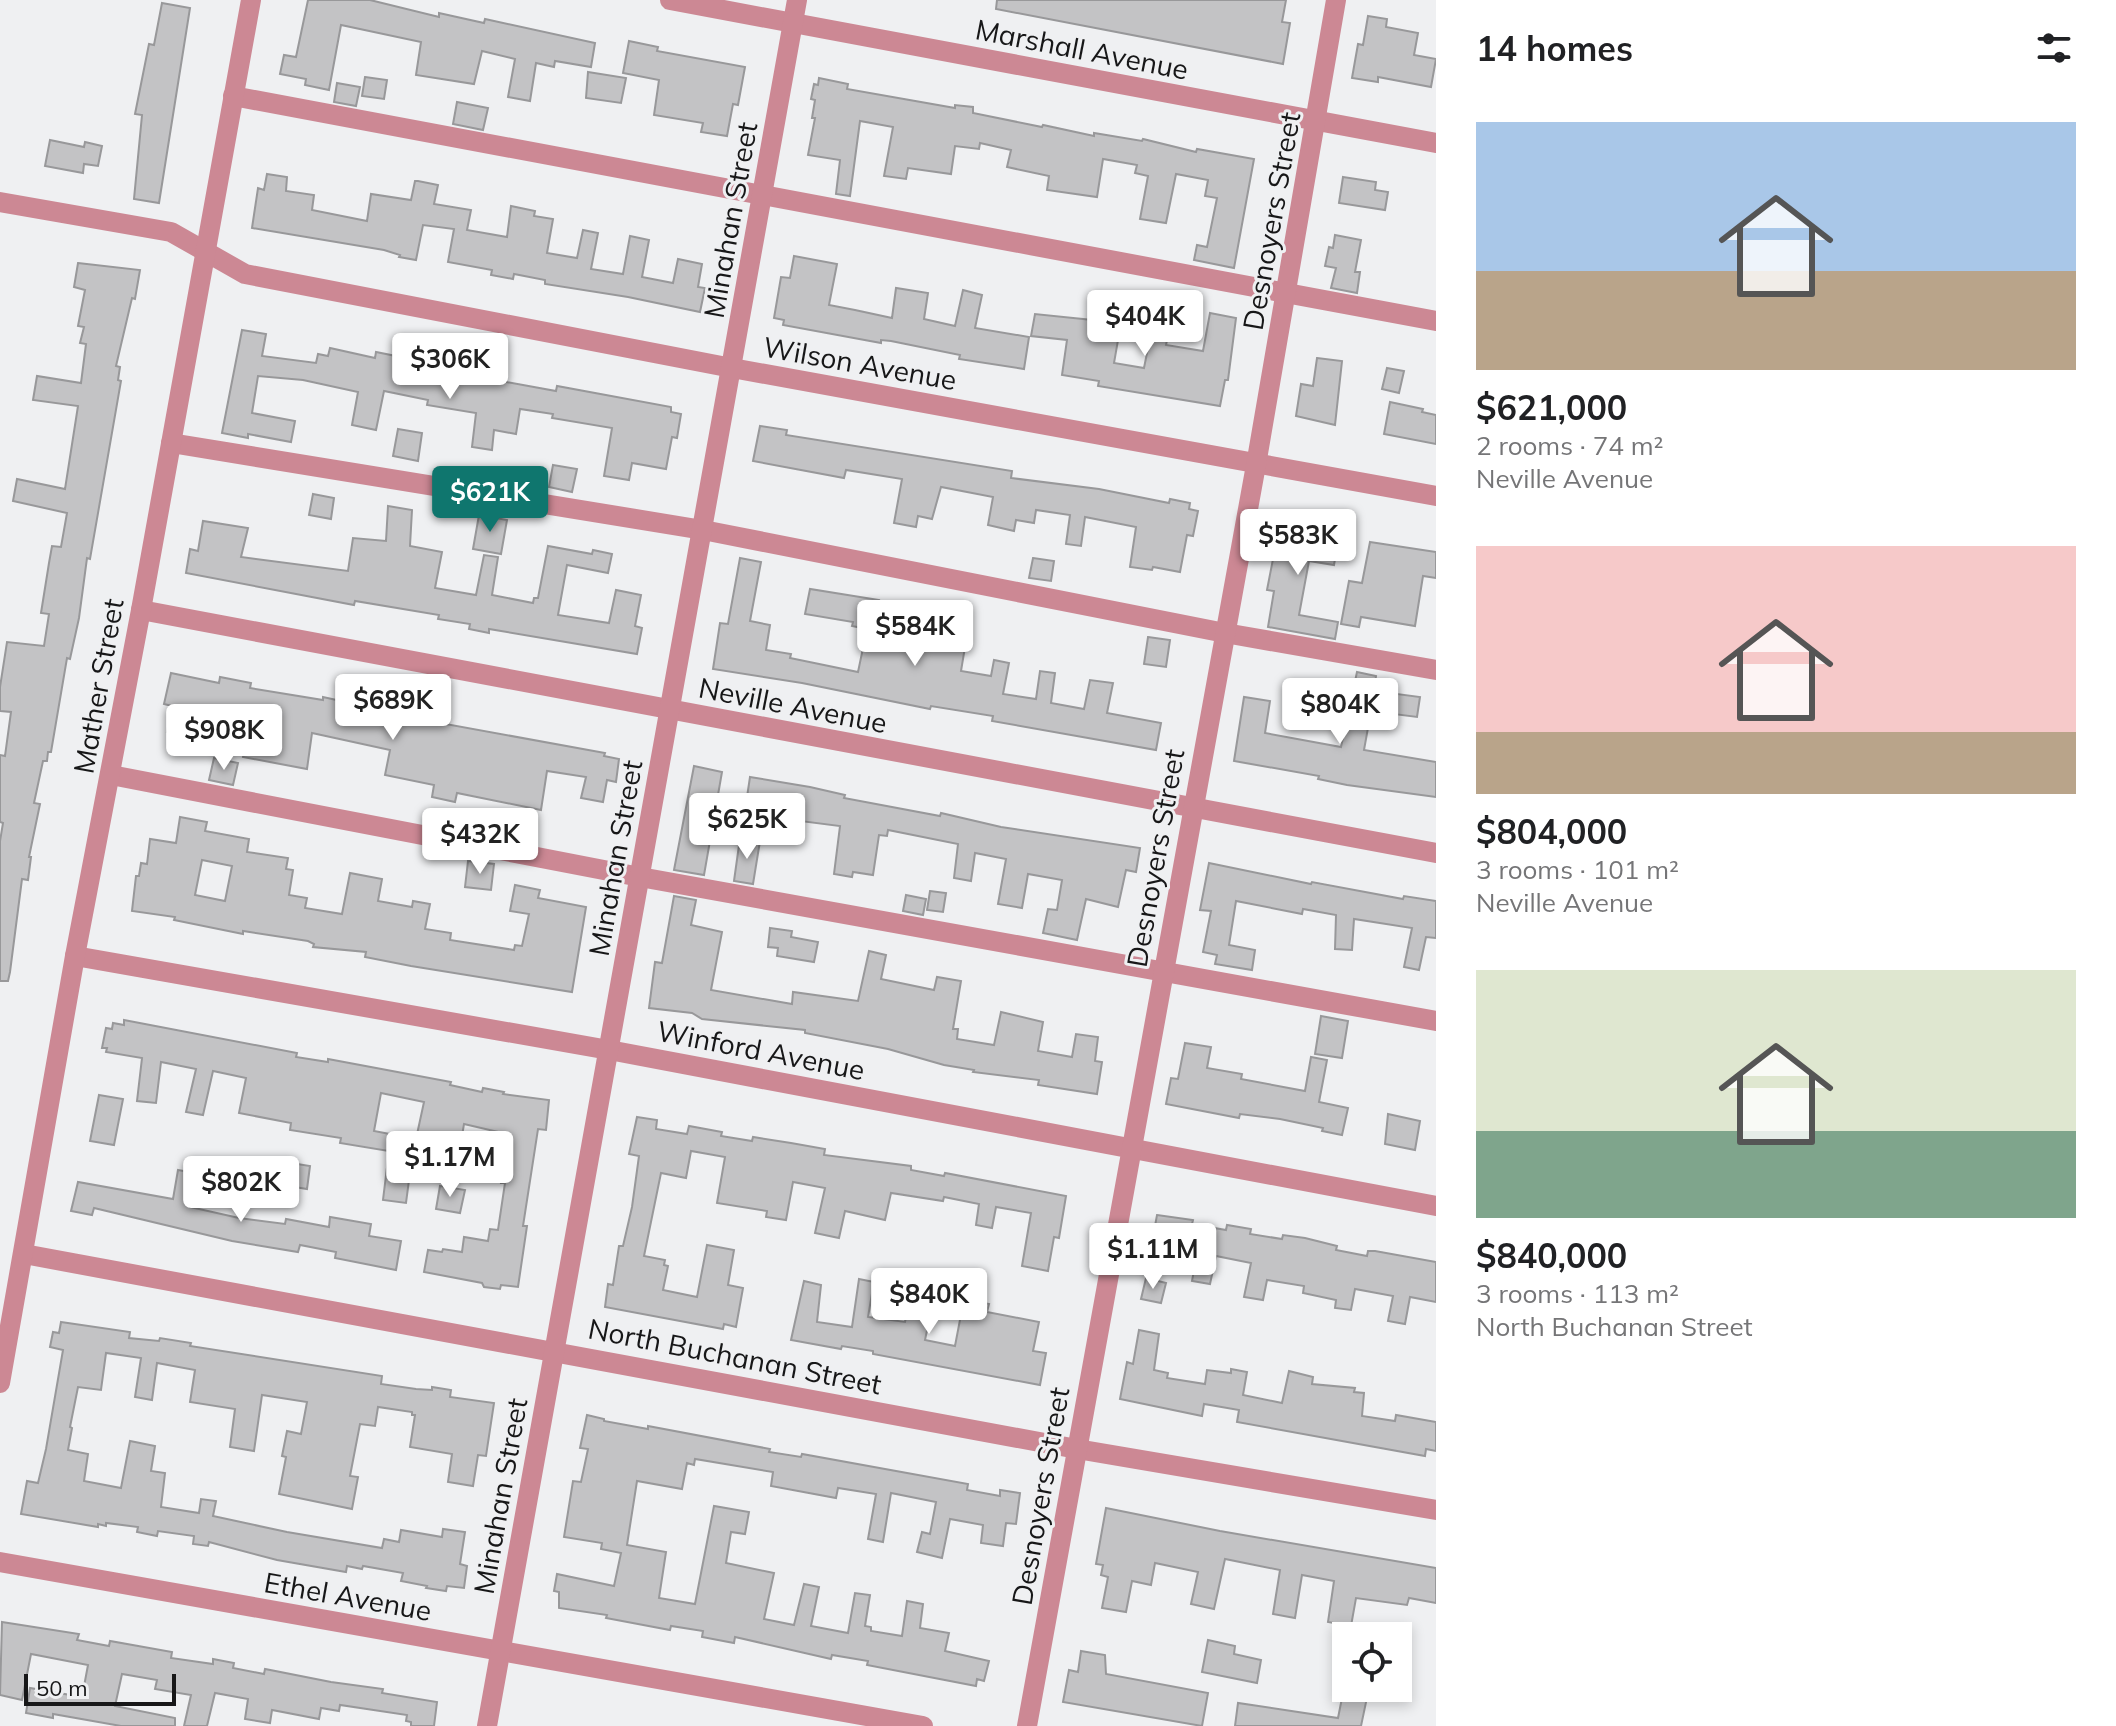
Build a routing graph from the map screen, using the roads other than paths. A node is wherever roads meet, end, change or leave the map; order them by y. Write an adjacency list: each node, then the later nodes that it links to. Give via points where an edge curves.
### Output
1 (251, 0): 6 (street, Mather Street)
2 (670, 0): 5 (street, Marshall Avenue)
3 (797, 0): 5 (street, Minahan Street)
4 (1336, 0): 7 (street, Desnoyers Street)
5 (793, 24): 7 (street, Marshall Avenue); 9 (street, Minahan Street)
6 (233, 96): 9 (street); 11 (street, Mather Street)
7 (1317, 121): 8 (street, Marshall Avenue); 12 (street, Desnoyers Street)
8 (1436, 143)
9 (762, 195): 12 (street); 14 (street, Minahan Street)
10 (0, 202): 11 (street, Wilson Avenue, via 171,232)
11 (205, 252): 14 (street, Wilson Avenue, via 245,274); 15 (street, Mather Street)
12 (1286, 293): 13 (street); 16 (street, Desnoyers Street)
13 (1436, 321)
14 (732, 368): 16 (street, Wilson Avenue); 18 (street, Minahan Street)
15 (171, 443): 18 (street); 19 (street, Mather Street)
16 (1256, 465): 17 (street, Wilson Avenue); 20 (street, Desnoyers Street)
17 (1436, 496)
18 (703, 530): 20 (street); 22 (street, Minahan Street)
19 (141, 610): 22 (street, Neville Avenue); 23 (street, Mather Street)
20 (1225, 633): 21 (street); 24 (street, Desnoyers Street)
21 (1436, 670)
22 (670, 711): 24 (street, Neville Avenue); 26 (street, Minahan Street)
23 (111, 775): 26 (street); 27 (street, Mather Street)
24 (1192, 809): 25 (street, Neville Avenue); 28 (street, Desnoyers Street)
25 (1436, 853)
26 (640, 877): 28 (street); 30 (street, Minahan Street)
27 (75, 956): 30 (street, Winford Avenue); 33 (street, Mather Street)
28 (1162, 973): 29 (street); 31 (street, Desnoyers Street)
29 (1436, 1021)
30 (609, 1050): 31 (street, Winford Avenue); 34 (street, Minahan Street)
31 (1131, 1149): 32 (street, Winford Avenue); 36 (street, Desnoyers Street)
32 (1436, 1206)
33 (24, 1254): 34 (street, North Buchanan Street); 35 (street, Mather Street)
34 (555, 1351): 36 (street, North Buchanan Street); 39 (street, Minahan Street)
35 (0, 1383)
36 (1077, 1449): 37 (street, North Buchanan Street); 42 (street, Desnoyers Street)
37 (1436, 1510)
38 (0, 1562): 39 (street, Ethel Avenue)
39 (501, 1651): 40 (street, Minahan Street); 41 (street, Ethel Avenue)
40 (487, 1726)
41 (923, 1726)
42 (1027, 1726)

